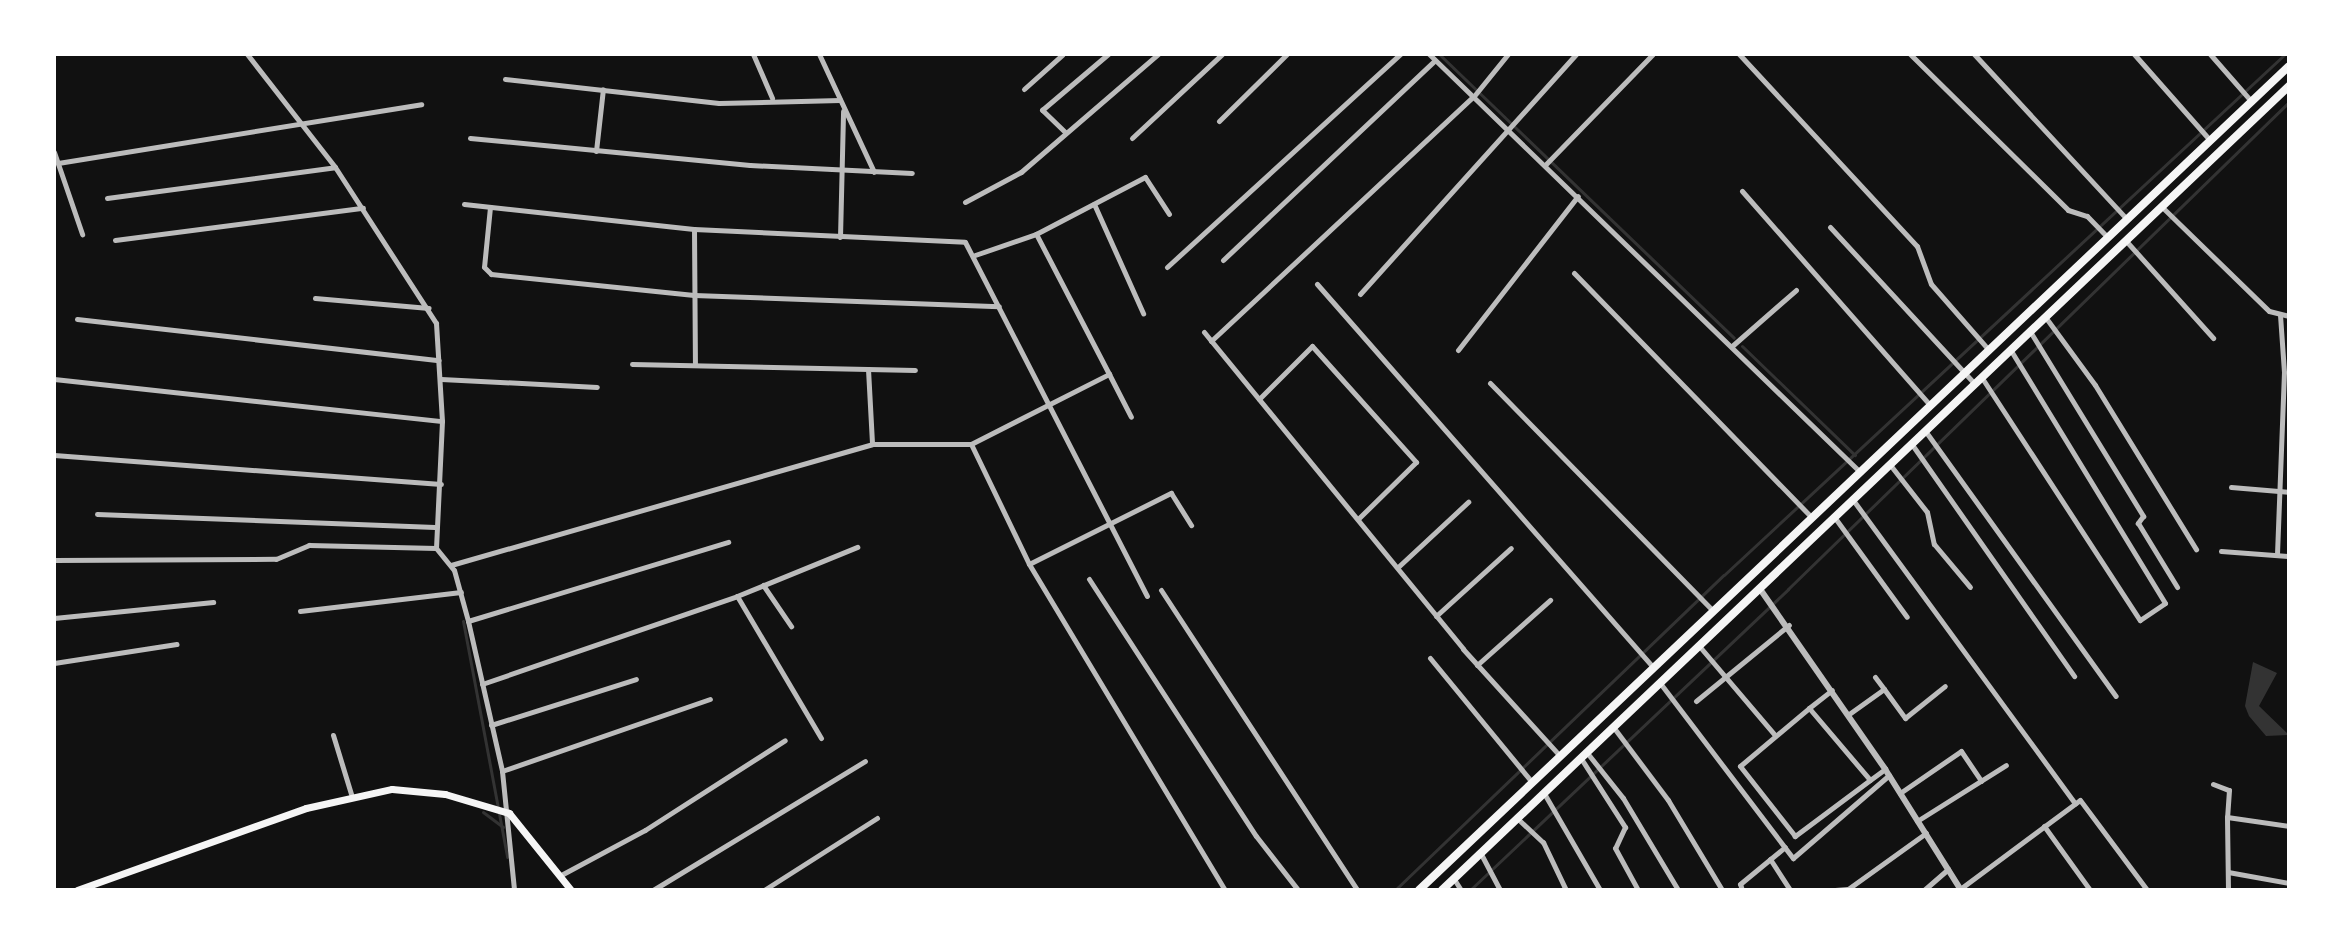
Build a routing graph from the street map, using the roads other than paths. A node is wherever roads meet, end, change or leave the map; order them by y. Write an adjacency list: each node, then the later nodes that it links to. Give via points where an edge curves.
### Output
1 (247, 54): 32 (street)
2 (753, 54): 26 (street)
3 (819, 54): 27 (street)
4 (1063, 54): 24 (street)
5 (1108, 54): 34 (street, via 1042,110)
6 (1158, 54): 34 (street)
7 (1222, 54): 36 (street)
8 (1287, 54): 31 (street)
9 (1400, 54): 68 (street)
10 (1429, 54): 19 (street)
11 (1508, 54): 25 (street)
12 (1576, 54): 33 (street)
13 (1653, 54): 41 (street)
14 (1739, 54): 86 (street, via 1917,246 1931,284)
15 (1910, 54): 60 (street, via 2068,210)
16 (1974, 54): 57 (street)
17 (2134, 54): 37 (street)
18 (2210, 54): 28 (street)
19 (1435, 60): 25 (street); 67 (street)
20 (2289, 66): 28 (highway)
21 (505, 79): 23 (street)
22 (2289, 86): 40 (highway)
23 (603, 89): 26 (street, via 719,103); 38 (street)
24 (1024, 89)
25 (1477, 93): 33 (street); 85 (street)
26 (772, 98): 27 (street)
27 (840, 100): 30 (street)
28 (2251, 101): 37 (highway)
29 (421, 104): 32 (street)
30 (843, 110): 44 (street); 45 (street)
31 (1219, 121)
32 (303, 124): 42 (street); 43 (street)
33 (1511, 125): 41 (street); 72 (street)
34 (1066, 132): 50 (street, via 1021,172)
35 (470, 138): 38 (street)
36 (1132, 138)
37 (2206, 142): 40 (highway); 57 (highway)
38 (596, 151): 44 (street)
39 (54, 152): 42 (street)
40 (2213, 158): 54 (highway)
41 (1549, 162): 48 (street)
42 (58, 163): 61 (street)
43 (335, 167): 49 (street); 55 (street)
44 (842, 171): 45 (street); 63 (street)
45 (874, 172): 46 (street)
46 (912, 173)
47 (1742, 191): 103 (street)
48 (1579, 196): 87 (street); 88 (street)
49 (107, 198)
50 (965, 202)
51 (464, 204): 53 (street)
52 (1094, 204): 56 (street, via 1149,178); 62 (street); 77 (street)
53 (490, 207): 59 (street); 73 (street, via 484,267 491,274)
54 (2162, 207): 65 (highway); 78 (street)
55 (363, 208): 64 (street); 76 (street)
56 (1169, 214)
57 (2124, 215): 60 (highway)
58 (1830, 227): 93 (street)
59 (694, 229): 63 (street); 73 (street)
60 (2101, 231): 86 (highway)
61 (82, 234)
62 (1036, 234): 66 (street); 97 (street)
63 (840, 237): 66 (street, via 955,239)
64 (115, 240)
65 (2127, 242): 80 (highway); 84 (street)
66 (975, 255): 75 (street)
67 (1223, 260)
68 (1167, 267)
69 (1574, 273): 122 (street)
70 (1317, 284): 165 (street)
71 (1796, 290): 87 (street)
72 (1360, 294)
73 (694, 295): 75 (street); 92 (street)
74 (315, 298): 76 (street)
75 (999, 306): 105 (street)
76 (429, 308): 90 (street)
77 (1143, 313)
78 (2280, 315): 79 (street); 96 (street)
79 (2289, 316)
80 (2046, 318): 83 (highway); 133 (street)
81 (77, 319): 90 (street)
82 (1204, 332): 85 (street)
83 (2031, 333): 89 (highway); 144 (street, via 2143,516 2138,523)
84 (2213, 338)
85 (1211, 341): 104 (street)
86 (1984, 344): 93 (highway)
87 (1732, 346): 114 (street)
88 (1458, 350)
89 (2011, 351): 100 (highway); 100 (street, via 2165,603 2140,620 1991,391)
90 (439, 360): 99 (street)
91 (632, 364): 92 (street)
92 (695, 365): 94 (street)
93 (1960, 367): 100 (street); 103 (highway)
94 (868, 369): 95 (street); 110 (street)
95 (915, 370)
96 (2286, 373): 109 (street)
97 (1109, 374): 105 (street); 106 (street)
98 (54, 379): 107 (street)
99 (441, 379): 102 (street); 107 (street)
100 (1978, 381): 108 (highway)
101 (1490, 383): 152 (street)
102 (597, 387)
103 (1923, 398): 114 (highway)
104 (1259, 399): 124 (street); 124 (street, via 1312,346 1416,462)
105 (1049, 404): 111 (street); 126 (street)
106 (1131, 417)
107 (442, 421): 116 (street)
108 (1926, 432): 112 (highway); 175 (street)
109 (2286, 432): 118 (street)
110 (872, 444): 111 (street); 139 (street)
111 (971, 444): 138 (street)
112 (1913, 446): 115 (highway); 167 (street)
113 (54, 455): 116 (street)
114 (1855, 466): 122 (highway)
115 (1891, 466): 120 (highway); 143 (street, via 1927,512 1934,544)
116 (441, 484): 128 (street)
117 (2231, 487): 118 (street)
118 (2278, 491): 119 (street); 135 (street)
119 (2289, 492)
120 (1853, 500): 125 (highway); 199 (street)
121 (1468, 502): 140 (street)
122 (1806, 513): 152 (highway)
123 (97, 514): 128 (street)
124 (1359, 518): 140 (street)
125 (1835, 518): 145 (highway); 155 (street)
126 (1108, 525): 127 (street, via 1171,493); 138 (street); 149 (street)
127 (1191, 525)
128 (435, 527): 131 (street)
129 (728, 542): 157 (street)
130 (857, 547): 142 (street)
131 (436, 548): 137 (street, via 309,545 276,559); 139 (street)
132 (1511, 548): 154 (street)
133 (2196, 549)
134 (2221, 551): 135 (street)
135 (2277, 554): 136 (street)
136 (2289, 556)
137 (54, 560)
138 (1029, 564): 222 (street)
139 (451, 565): 147 (street)
140 (1398, 567): 154 (street)
141 (1089, 579): 223 (street, via 1256,836)
142 (763, 585): 148 (street); 159 (street)
143 (1970, 587)
144 (2177, 587)
145 (1760, 589): 158 (street); 161 (highway)
146 (1161, 590): 224 (street)
147 (461, 592): 153 (street); 157 (street)
148 (737, 596): 171 (street); 184 (street)
149 (1147, 596)
150 (1550, 600): 164 (street)
151 (213, 602): 156 (street)
152 (1712, 610): 165 (highway)
153 (300, 611)
154 (1436, 616): 164 (street)
155 (1907, 617)
156 (54, 618)
157 (468, 621): 171 (street)
158 (1789, 625): 166 (street); 174 (street)
159 (791, 626)
160 (177, 644): 163 (street)
161 (1700, 647): 166 (street); 170 (highway)
162 (1430, 658): 194 (street)
163 (54, 663)
164 (1477, 665): 186 (street)
165 (1652, 666): 186 (highway)
166 (1728, 675): 177 (street); 182 (street)
167 (2074, 676)
168 (1875, 677): 173 (street)
169 (636, 679): 180 (street)
170 (1660, 683): 181 (highway); 208 (street)
171 (482, 684): 180 (street)
172 (1945, 686): 173 (street, via 1905,718)
173 (1884, 689): 179 (street)
174 (1832, 690): 178 (street); 179 (street)
175 (2116, 696)
176 (710, 699): 190 (street)
177 (1696, 701)
178 (1809, 708): 182 (street); 192 (street)
179 (1849, 714): 191 (street)
180 (491, 725): 190 (street)
181 (1614, 728): 187 (highway); 232 (street)
182 (1774, 734): 192 (street, via 1740,766 1795,836)
183 (333, 735): 197 (street)
184 (821, 738)
185 (785, 740): 213 (street, via 645,830)
186 (1559, 755): 194 (highway)
187 (1585, 757): 198 (highway); 230 (street, via 1625,827 1615,848); 231 (street, via 1602,770)
188 (865, 761): 220 (street)
189 (2006, 765): 193 (street)
190 (502, 771): 200 (street)
191 (1887, 772): 192 (street); 196 (street); 208 (street, via 1793,858)
192 (1870, 780)
193 (1981, 781): 196 (street, via 1961,751); 204 (street)
194 (1532, 782): 216 (highway)
195 (2213, 784): 201 (street, via 2229,790)
196 (1900, 793): 204 (street)
197 (351, 794): 200 (main road, via 415,790); 217 (main road)
198 (1545, 795): 203 (highway); 229 (street)
199 (2075, 803): 205 (street); 239 (street, via 2084,800)
200 (509, 813): 213 (main road); 218 (street)
201 (2227, 817): 206 (street); 212 (street)
202 (877, 818): 221 (street)
203 (1519, 820): 209 (highway); 228 (street, via 1543,842)
204 (1917, 821): 207 (street)
205 (2044, 826): 237 (street); 238 (street)
206 (2289, 826)
207 (1926, 833): 211 (street); 235 (street, via 1848,889)
208 (1785, 847): 210 (street)
209 (1481, 854): 214 (highway); 227 (street)
210 (1770, 859): 233 (street, via 1740,884); 234 (street)
211 (1948, 869): 236 (street); 237 (street)
212 (2228, 872): 215 (street); 240 (street)
213 (561, 875): 219 (main road)
214 (1454, 879): 225 (highway); 226 (street)
215 (2289, 883)
216 (1421, 889)
217 (77, 890)
218 (514, 890)
219 (571, 890)
220 (653, 890)
221 (764, 890)
222 (1225, 890)
223 (1298, 890)
224 (1357, 890)
225 (1442, 890)
226 (1461, 890)
227 (1500, 890)
228 (1566, 890)
229 (1600, 890)
230 (1638, 890)
231 (1678, 890)
232 (1722, 890)
233 (1742, 890)
234 (1790, 890)
235 (1835, 890)
236 (1924, 890)
237 (1960, 890)
238 (2090, 890)
239 (2147, 890)
240 (2228, 890)

